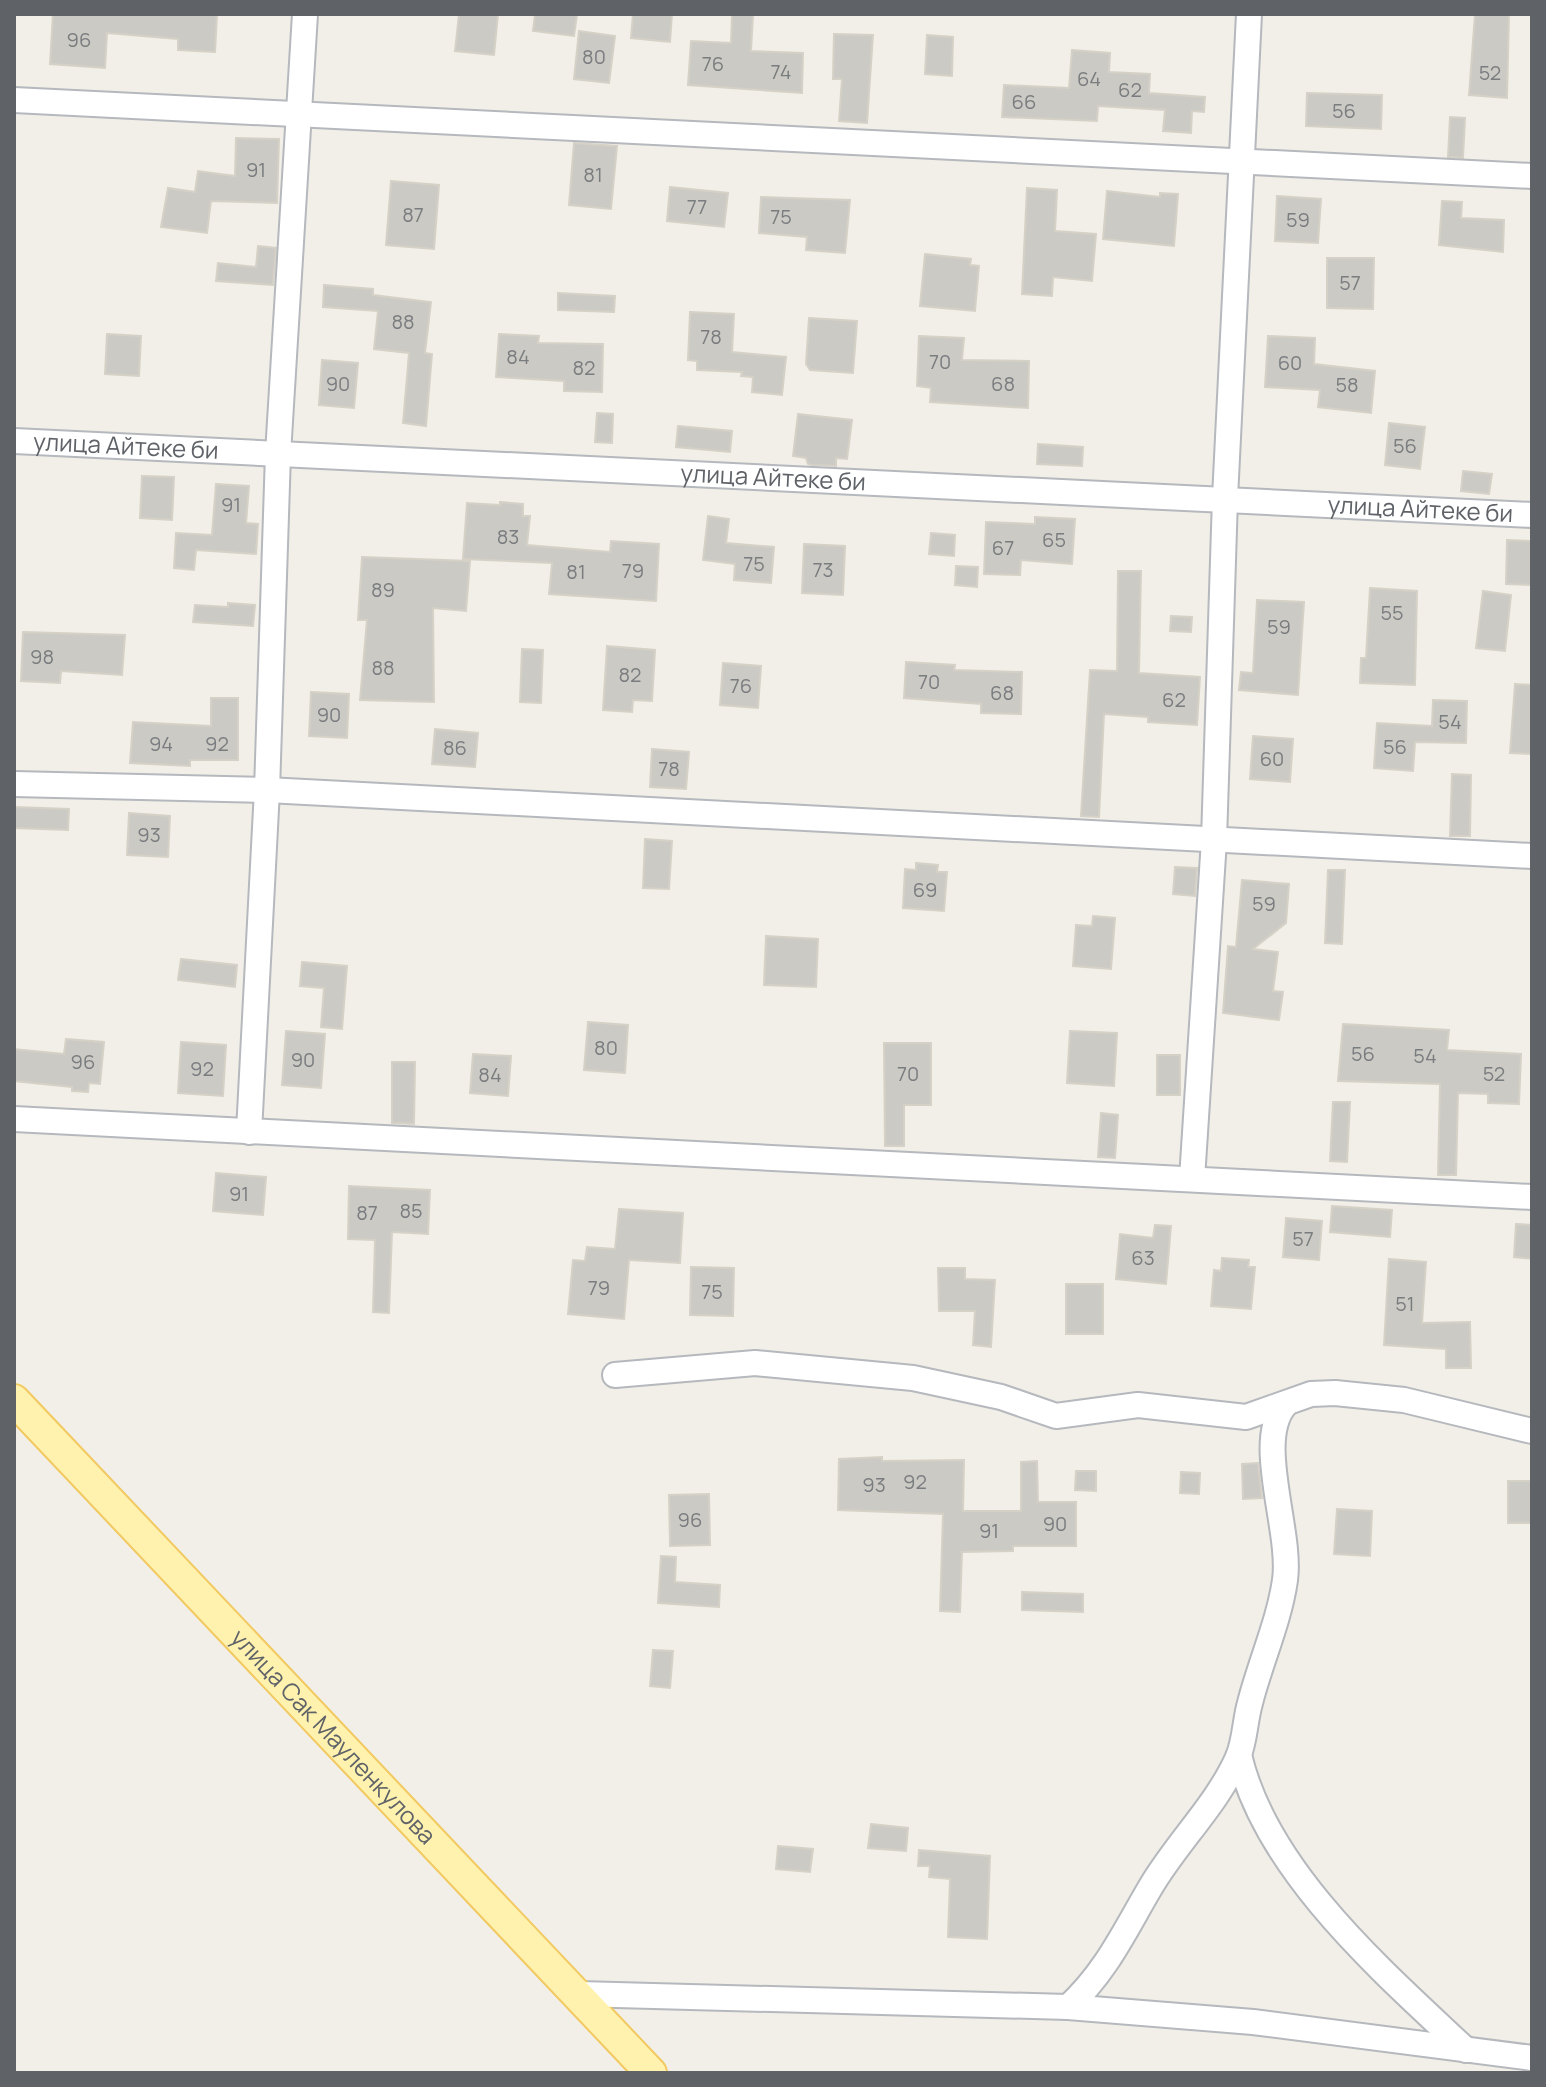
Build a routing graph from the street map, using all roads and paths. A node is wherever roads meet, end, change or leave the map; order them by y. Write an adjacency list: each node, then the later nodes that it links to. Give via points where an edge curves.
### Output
1 (305, 14): 4 (street)
2 (1249, 14): 5 (street)
3 (14, 100): 4 (street)
4 (299, 115): 5 (street); 8 (street)
5 (1244, 164): 6 (street); 9 (street)
6 (1532, 176)
7 (14, 441): 8 (street, улица Айтеке би)
8 (278, 454): 9 (street, улица Айтеке би); 12 (street)
9 (1225, 498): 10 (street, улица Айтеке би); 13 (street)
10 (1532, 515)
11 (14, 784): 12 (street)
12 (267, 790): 13 (street); 16 (street)
13 (1214, 840): 14 (street); 17 (street)
14 (1532, 856)
15 (14, 1119): 16 (street)
16 (249, 1132): 17 (street)
17 (1192, 1179): 18 (street)
18 (1532, 1197)
19 (615, 1375): 22 (street, via 755,1363 913,1378 1001,1397 1056,1416 1138,1405)
20 (14, 1400): 26 (main road, улица Сак Мауленкулова)
21 (1286, 1404): 22 (street); 23 (street, via 1311,1394 1362,1395); 24 (street, via 1277,1414)
22 (1246, 1417): 24 (street)
23 (1532, 1431)
24 (1270, 1445): 25 (street, via 1287,1547 1285,1581)
25 (1239, 1755): 27 (street, via 1192,1832 1150,1887 1110,1962); 28 (street, via 1258,1812 1310,1892)
26 (579, 1994): 27 (street); 30 (main road, улица Сак Мауленкулова)
27 (1068, 2007): 28 (street, via 1253,2022)
28 (1466, 2050): 29 (street)
29 (1532, 2058)
30 (651, 2073)

